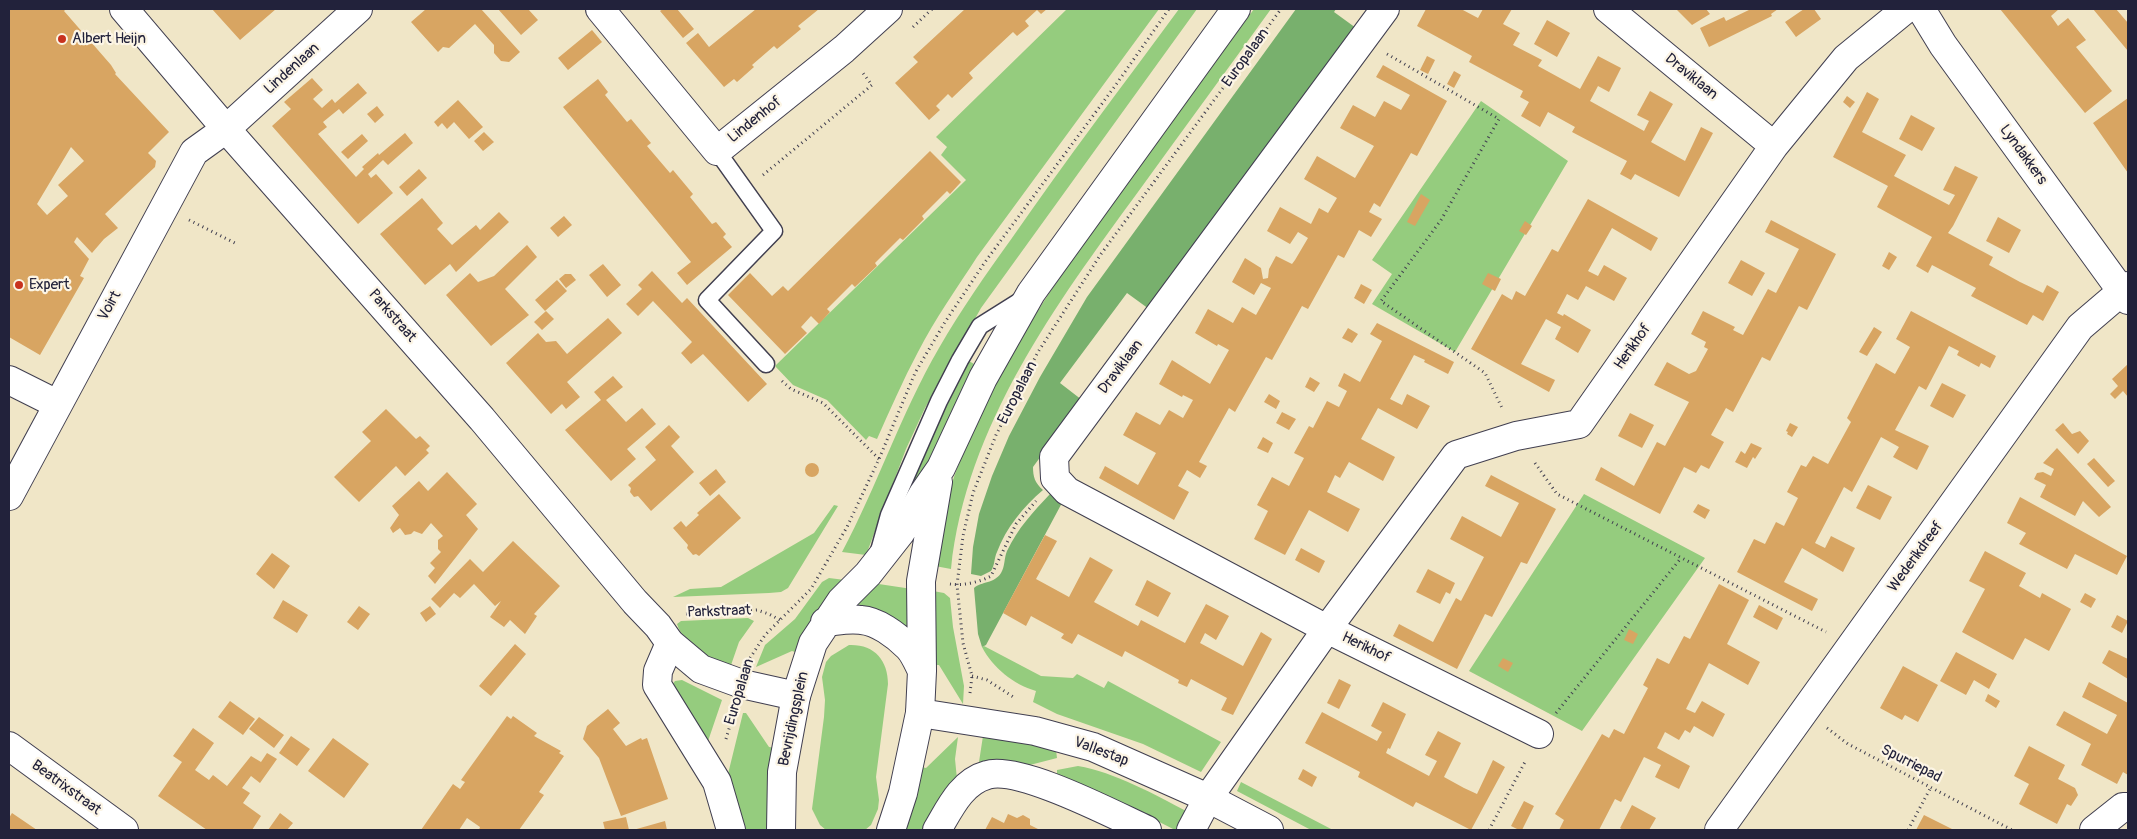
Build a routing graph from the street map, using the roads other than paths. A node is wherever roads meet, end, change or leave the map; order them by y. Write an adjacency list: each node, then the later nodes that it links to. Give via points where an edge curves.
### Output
1 (124, 9): 10 (street, Parkstraat)
2 (358, 9): 10 (street, Lindenlaan)
3 (600, 9): 12 (street, Lindenhof)
4 (888, 9): 12 (street, Lindenhof)
5 (1236, 9): 14 (street)
6 (1385, 9): 22 (street, Draviklaan, via 1054,457 1055,478 1067,491)
7 (1608, 9): 11 (street, Draviklaan)
8 (1906, 9): 11 (street, Herikhof, via 1846,58)
9 (1920, 9): 13 (street, Lyndakkers, via 1943,45)
10 (226, 128): 17 (street, Voirt, via 194,152); 23 (street, Parkstraat)
11 (1774, 146): 22 (street, Herikhof, via 1579,424 1516,436 1456,455)
12 (717, 151): 15 (lane, via 774,231 707,300)
13 (2126, 292): 39 (street, Wederikdreef, via 2080,328)
14 (1031, 293): 18 (street, via 983,378); 20 (lane, via 980,326 960,360 938,401 889,515)
15 (766, 364)
16 (9, 380): 17 (street)
17 (57, 404): 19 (street, Voirt)
18 (941, 468): 20 (street, via 901,532); 24 (street, via 921,581)
19 (9, 496)
20 (875, 563): 21 (street)
21 (826, 622): 24 (street, via 847,619 877,625 909,648); 25 (street, Bevrijdingsplein, via 813,643)
22 (1327, 629): 27 (street, Herikhof); 29 (street, Herikhof)
23 (664, 634): 25 (street, Parkstraat, via 701,669 742,684); 33 (street, via 657,685 717,782)
24 (922, 671): 26 (street)
25 (796, 696): 31 (street, Bevrijdingsplein, via 782,772)
26 (920, 713): 29 (street, Vallestap, via 1035,731 1094,747); 34 (street, via 903,793)
27 (1539, 734)
28 (9, 746): 32 (street, Beatrixstraat)
29 (1208, 798): 37 (street, Herikhof); 38 (street, Vallestap)
30 (2128, 807): 40 (street, via 2123,807)
31 (784, 827)
32 (124, 830)
33 (731, 830)
34 (891, 830)
35 (937, 830): 36 (street, via 955,800 973,782 985,775 999,773 1013,774 1062,792)
36 (1147, 830)
37 (1191, 830)
38 (1269, 830)
39 (1719, 830)
40 (2094, 830)

